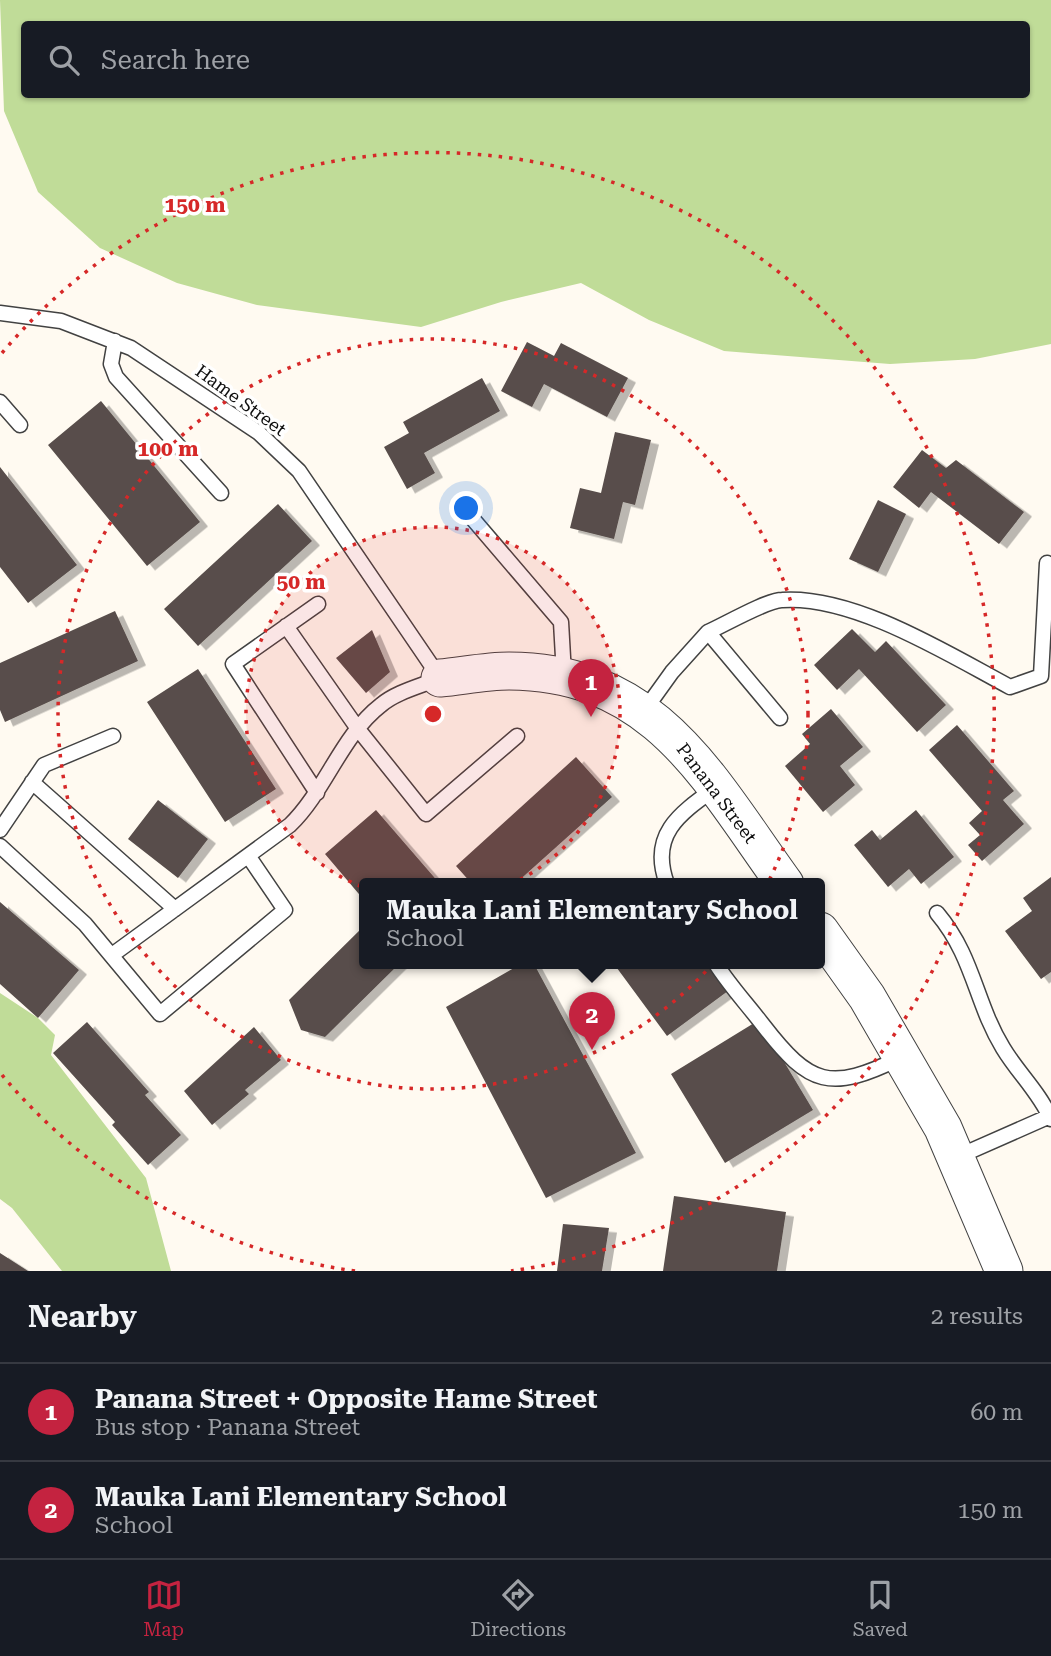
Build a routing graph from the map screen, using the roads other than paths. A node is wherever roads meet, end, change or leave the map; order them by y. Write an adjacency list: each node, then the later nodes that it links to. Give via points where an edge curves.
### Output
1 (0, 313): 2 (lane, Hame Street, via 61,321)
2 (115, 341): 5 (lane, via 111,364 116,377); 12 (lane, Hame Street, via 162,367 280,451 315,494)
3 (0, 402): 4 (lane)
4 (20, 425)
5 (221, 493)
6 (460, 504): 11 (lane, via 561,622)
7 (1047, 563): 10 (lane, via 1041,676 1010,687 895,628 837,606 780,599)
8 (318, 604): 9 (lane)
9 (286, 626): 15 (lane); 20 (lane, via 233,664)
10 (708, 632): 13 (lane); 14 (lane)
11 (564, 677): 12 (street, Panana Street, via 508,671); 13 (street, Panana Street, via 620,695)
12 (440, 678): 15 (lane, via 383,703)
13 (644, 711): 19 (street, Panana Street, via 687,750)
14 (780, 718)
15 (358, 729): 17 (lane, via 426,814); 20 (lane)
16 (113, 736): 18 (lane, via 44,765)
17 (517, 736)
18 (32, 782): 21 (lane); 26 (lane)
19 (716, 788): 24 (lane, via 680,813 667,832 662,854); 25 (street, Panana Street)
20 (317, 793): 23 (lane, via 290,825)
21 (0, 830)
22 (0, 846): 29 (lane)
23 (250, 856): 26 (lane); 29 (lane, via 285,910 160,1014)
24 (666, 878)
25 (781, 878)
26 (175, 909): 29 (lane)
27 (937, 913): 32 (lane, via 969,961 1003,1048)
28 (825, 939): 31 (street, via 867,997)
29 (112, 955)
30 (719, 969): 31 (lane, via 787,1056 808,1072 833,1079 859,1077)
31 (901, 1057): 33 (street)
32 (1051, 1117): 33 (lane)
33 (956, 1158): 34 (street)
34 (1004, 1271)

